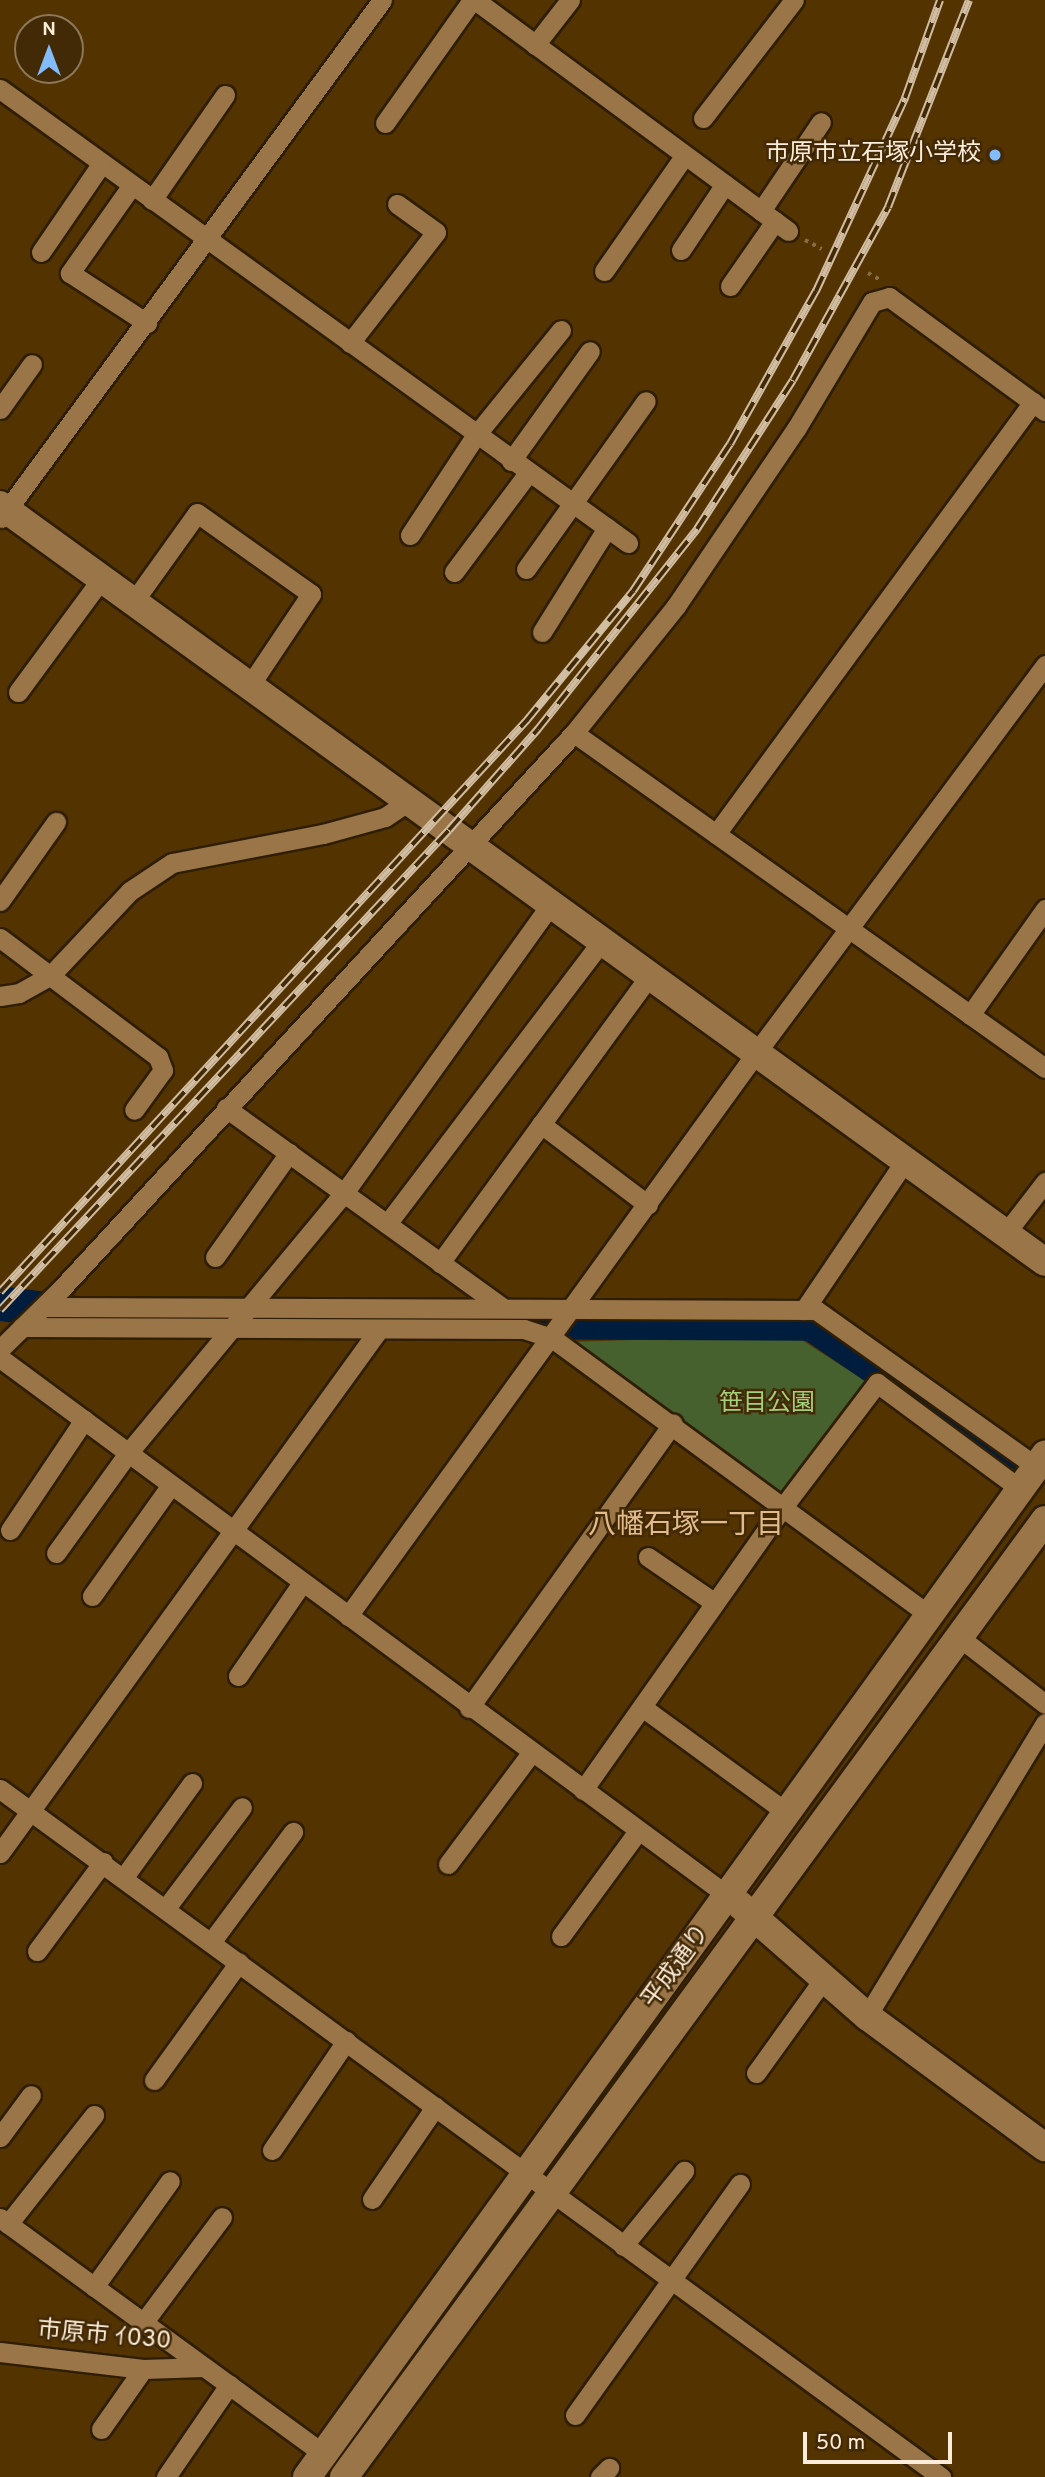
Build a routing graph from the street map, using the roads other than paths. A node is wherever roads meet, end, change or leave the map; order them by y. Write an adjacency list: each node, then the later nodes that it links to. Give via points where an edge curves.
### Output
1 (382, 0): 18 (street)
2 (473, 0): 5 (street); 10 (street)
3 (570, 0): 5 (street)
4 (794, 0): 8 (street)
5 (535, 45): 11 (street)
6 (0, 89): 12 (street)
7 (225, 95): 15 (street)
8 (703, 118)
9 (821, 122): 17 (street)
10 (385, 123)
11 (685, 155): 13 (street); 21 (street)
12 (102, 163): 14 (street); 20 (street)
13 (725, 184): 17 (street); 19 (street)
14 (132, 185): 15 (street); 23 (street, via 69,273)
15 (152, 200): 18 (street)
16 (397, 204): 25 (street, via 436,232)
17 (774, 221): 22 (street)
18 (208, 240): 23 (street); 25 (street)
19 (681, 250)
20 (41, 252)
21 (604, 271)
22 (730, 286)
23 (147, 323): 35 (street)
24 (561, 330): 31 (street)
25 (350, 344): 31 (street)
26 (590, 351): 32 (street)
27 (32, 364): 30 (street)
28 (646, 401): 34 (street)
29 (1039, 406): 48 (street, via 889,297 872,302 796,429 676,606); 51 (street)
30 (0, 409)
31 (475, 435): 32 (street); 37 (street)
32 (511, 461): 33 (street)
33 (528, 473): 34 (street); 40 (street)
34 (569, 503): 36 (street); 39 (street)
35 (2, 511): 41 (street)
36 (607, 528): 38 (street); 43 (street)
37 (410, 535)
38 (628, 543)
39 (526, 569)
40 (454, 572)
41 (102, 578): 42 (street); 46 (street)
42 (134, 601): 45 (street); 45 (street, via 197,513 311,594)
43 (542, 632)
44 (1045, 665): 47 (street)
45 (250, 685): 49 (street)
46 (18, 692)
47 (1037, 693): 56 (street)
48 (574, 733): 51 (street); 52 (street)
49 (410, 801): 52 (street); 59 (street, via 385,817 323,834 172,863 130,891)
50 (56, 822): 53 (street)
51 (716, 834): 56 (street)
52 (469, 844): 54 (street); 65 (street)
53 (0, 901)
54 (551, 904): 58 (street); 71 (street)
55 (1045, 909): 62 (street)
56 (850, 930): 62 (street); 63 (street)
57 (0, 938): 59 (street)
58 (602, 940): 60 (street); 73 (street)
59 (51, 975): 61 (street); 66 (street, via 158,1057 163,1070)
60 (650, 975): 63 (street); 67 (street)
61 (3, 1000)
62 (970, 1015): 64 (street)
63 (756, 1053): 69 (street); 72 (street)
64 (1045, 1069)
65 (226, 1108): 68 (street); 79 (street)
66 (134, 1110)
67 (541, 1124): 72 (street); 77 (street)
68 (289, 1153): 71 (street); 75 (street)
69 (905, 1161): 74 (street); 82 (street)
70 (1045, 1182): 74 (street)
71 (344, 1193): 73 (street); 78 (street)
72 (648, 1205): 81 (street)
73 (387, 1224): 77 (street)
74 (1005, 1234): 76 (street)
75 (215, 1257)
76 (1045, 1262)
77 (440, 1263): 80 (street)
78 (251, 1306): 79 (street); 80 (street); 84 (street)
79 (44, 1307): 83 (street)
80 (502, 1307): 81 (street)
81 (573, 1310): 82 (street); 86 (street)
82 (804, 1310): 92 (street, via 816,1310)
83 (22, 1327): 84 (street); 87 (street)
84 (229, 1331): 85 (street); 91 (street)
85 (377, 1332): 86 (street, via 524,1329); 98 (street)
86 (552, 1338): 90 (street); 105 (street)
87 (0, 1349)
88 (0, 1358): 89 (street)
89 (84, 1420): 91 (street); 97 (street)
90 (673, 1423): 95 (street); 110 (street)
91 (128, 1453): 93 (street); 99 (street)
92 (1041, 1461): 94 (street, 平成通り)
93 (171, 1485): 98 (street); 102 (street)
94 (1020, 1489): 95 (street, via 877,1383); 104 (street, 平成通り)
95 (783, 1507): 103 (street); 104 (street)
96 (1045, 1520): 106 (street, 平成通り)
97 (10, 1530)
98 (234, 1533): 101 (street); 117 (street)
99 (56, 1553)
100 (648, 1557): 103 (street)
101 (302, 1583): 105 (street); 107 (street)
102 (92, 1596)
103 (715, 1603): 109 (street)
104 (929, 1615): 118 (street, 平成通り)
105 (348, 1616): 110 (street)
106 (959, 1637): 108 (street); 127 (street, 平成通り)
107 (238, 1676)
108 (1045, 1704)
109 (642, 1707): 115 (street); 118 (street)
110 (468, 1708): 112 (street)
111 (1045, 1723): 133 (street)
112 (531, 1753): 115 (street); 123 (street)
113 (192, 1783): 124 (street)
114 (0, 1789): 117 (street)
115 (583, 1790): 119 (street)
116 (242, 1807): 126 (street)
117 (30, 1811): 121 (street); 122 (street)
118 (786, 1812): 125 (street, 平成通り)
119 (638, 1831): 125 (street); 128 (street)
120 (293, 1832): 129 (street)
121 (0, 1853)
122 (103, 1862): 124 (street); 130 (street)
123 (448, 1864)
124 (124, 1877): 126 (street)
125 (728, 1896): 127 (street); 144 (street, 平成通り)
126 (166, 1908): 129 (street)
127 (754, 1917): 132 (street); 147 (street, 平成通り)
128 (561, 1936)
129 (212, 1941): 131 (street)
130 (37, 1951)
131 (239, 1962): 134 (street); 136 (street)
132 (825, 1977): 133 (street); 135 (street)
133 (867, 2015): 141 (street)
134 (346, 2041): 138 (street); 142 (street)
135 (756, 2073)
136 (154, 2080)
137 (31, 2095): 140 (street)
138 (435, 2107): 144 (street); 148 (street)
139 (94, 2115): 150 (street)
140 (0, 2137)
141 (1045, 2147)
142 (272, 2150)
143 (684, 2171): 151 (street)
144 (525, 2173): 147 (street); 161 (street, 平成通り)
145 (170, 2181): 153 (street)
146 (740, 2184): 152 (street)
147 (551, 2193): 151 (street); 162 (street, 平成通り)
148 (372, 2199)
149 (222, 2217): 154 (street)
150 (4, 2221): 153 (street)
151 (623, 2246): 152 (street)
152 (673, 2282): 159 (street); 165 (street)
153 (94, 2287): 154 (street)
154 (143, 2323): 156 (street)
155 (0, 2352): 157 (street, 市原市 ｲ030)
156 (204, 2367): 157 (street, 市原市 ｲ030); 158 (street)
157 (143, 2369): 160 (street)
158 (229, 2385): 161 (street); 163 (street)
159 (575, 2415)
160 (101, 2429)
161 (324, 2454): 164 (street, 平成通り)
162 (351, 2475)
163 (166, 2477)
164 (307, 2477)
165 (941, 2477)

